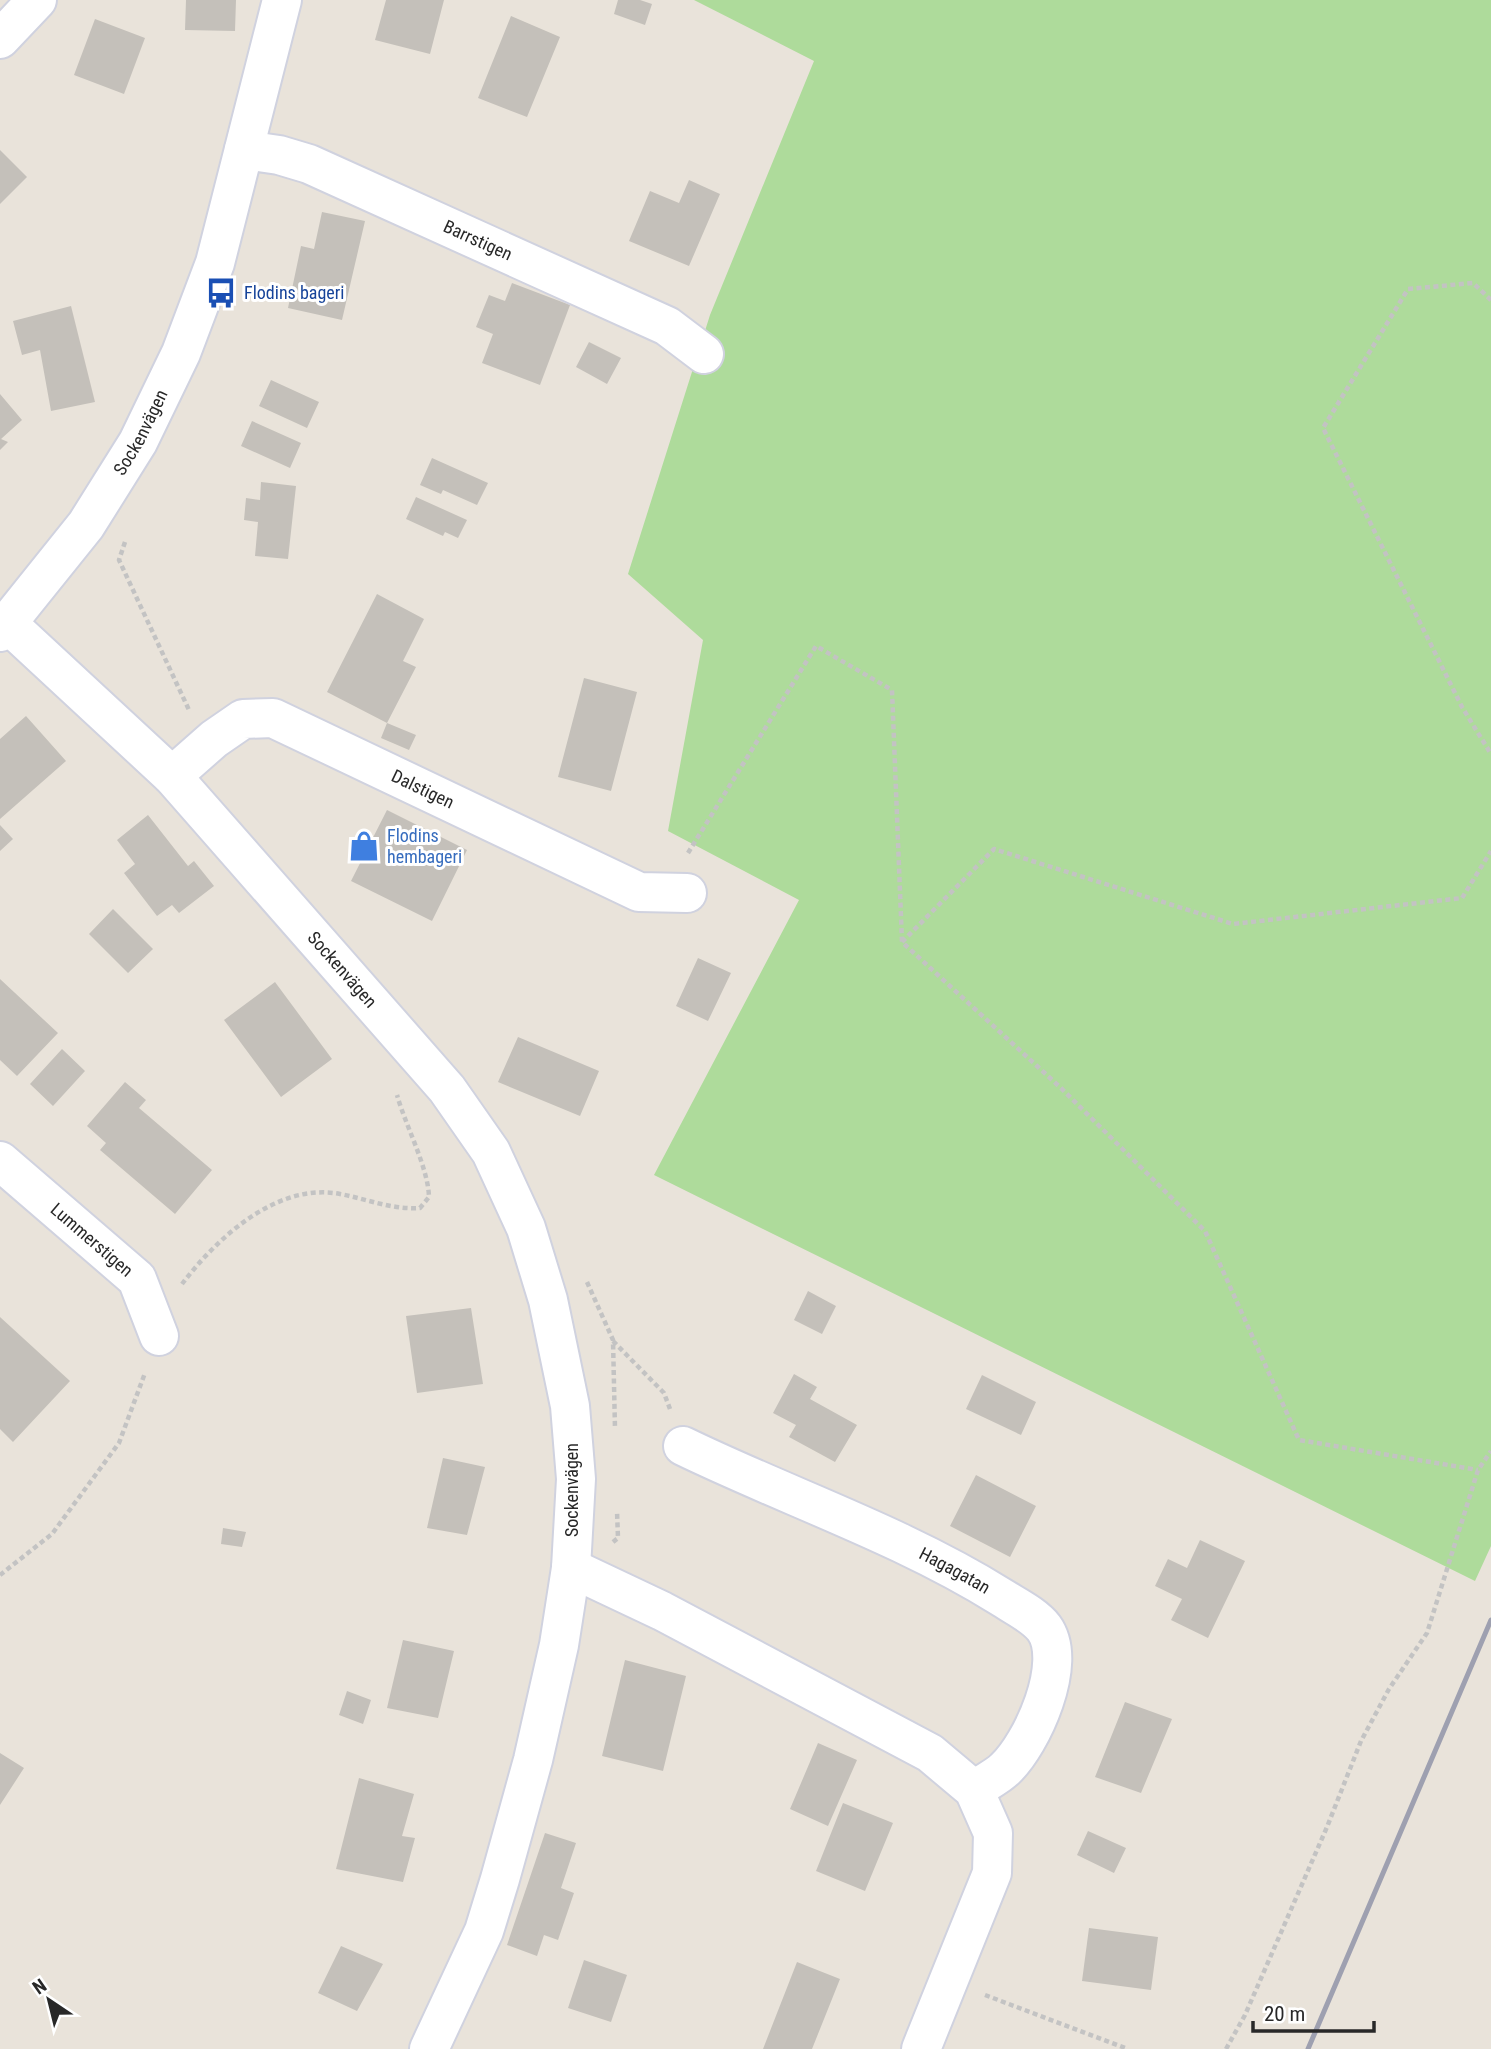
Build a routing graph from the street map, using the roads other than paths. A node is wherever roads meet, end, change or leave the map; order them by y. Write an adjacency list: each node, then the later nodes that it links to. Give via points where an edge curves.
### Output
1 (37, 0): 3 (street)
2 (282, 0): 4 (street, Sockenvägen)
3 (0, 39)
4 (244, 150): 5 (street, Barrstigen, via 309,164 667,326); 6 (street, Sockenvägen, via 215,263 181,353 138,442 86,525)
5 (704, 354)
6 (4, 629): 7 (street, Sockenvägen)
7 (172, 776): 8 (street, Dalstigen, via 243,719 273,718 639,892); 12 (street, Sockenvägen, via 447,1089 491,1152 526,1228 548,1300 570,1406 576,1479)
8 (675, 893)
9 (0, 1161): 10 (street, Lummerstigen, via 137,1279)
10 (159, 1336)
11 (683, 1446): 13 (street, Hagagatan, via 896,1541 980,1584 1044,1628 1054,1658 1048,1693 1006,1768)
12 (570, 1568): 13 (street, via 662,1611 930,1754); 14 (street, Sockenvägen, via 559,1645 500,1879 484,1931)
13 (974, 1790): 15 (street, via 993,1833 992,1873)
14 (429, 2049)
15 (921, 2049)

